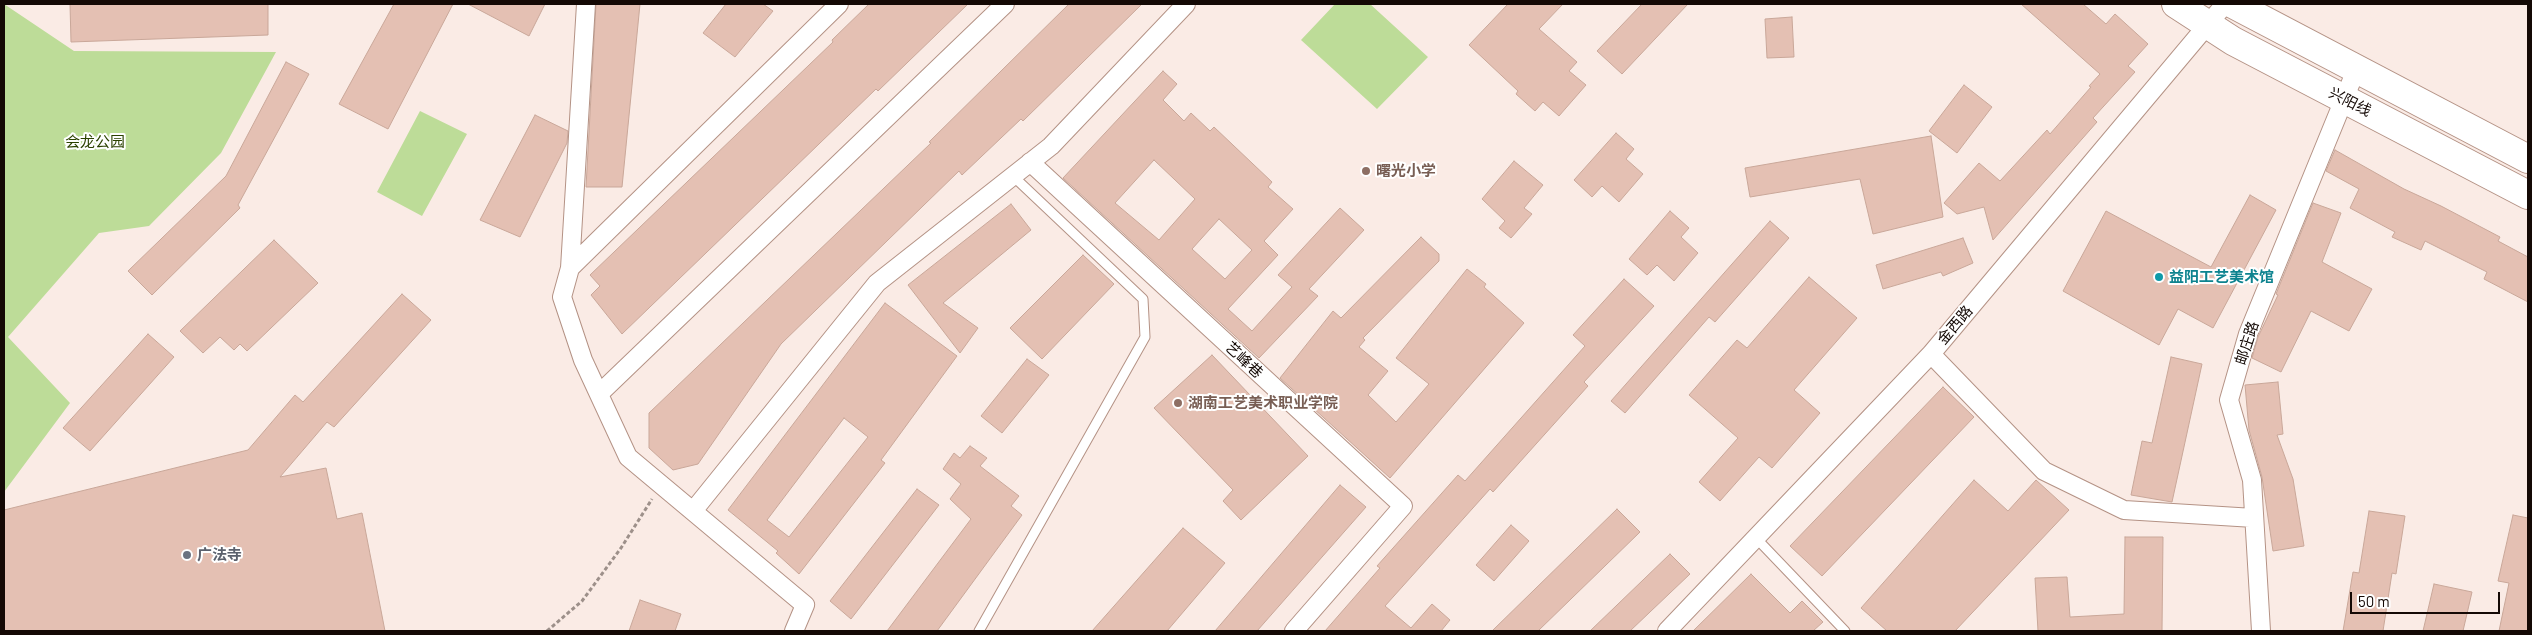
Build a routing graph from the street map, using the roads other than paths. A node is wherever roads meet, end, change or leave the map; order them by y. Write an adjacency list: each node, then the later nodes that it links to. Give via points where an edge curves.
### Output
1 (586, 4): 15 (street)
2 (839, 4): 15 (street)
3 (1005, 4): 17 (street)
4 (1186, 4): 12 (street, via 1051,146)
5 (2176, 4): 8 (highway, 兴阳线)
6 (2225, 4): 8 (street, 金西路)
7 (2233, 4): 9 (highway, 兴阳线)
8 (2209, 26): 10 (highway, 兴阳线); 16 (street, 金西路)
9 (2356, 70): 10 (street, 邮庄路); 11 (highway, 兴阳线)
10 (2344, 99): 14 (highway, 兴阳线); 19 (street, 邮庄路, via 2248,334 2229,400 2252,480)
11 (2528, 160)
12 (1030, 162): 13 (street); 23 (street, 艺峰巷, via 1403,506)
13 (1013, 176): 18 (street, via 877,283); 22 (lane, via 1143,300 1146,337)
14 (2528, 195)
15 (570, 268): 17 (street, via 562,297 583,360)
16 (1931, 354): 19 (street, via 2044,472 2124,510); 20 (street, 金西路)
17 (600, 393): 18 (street, via 628,457)
18 (693, 511): 21 (street, via 804,605)
19 (2254, 518): 26 (street, 邮庄路)
20 (1756, 538): 24 (street, 金西路); 25 (lane)
21 (794, 631)
22 (979, 631)
23 (1294, 631)
24 (1667, 631)
25 (1845, 631)
26 (2261, 631)

